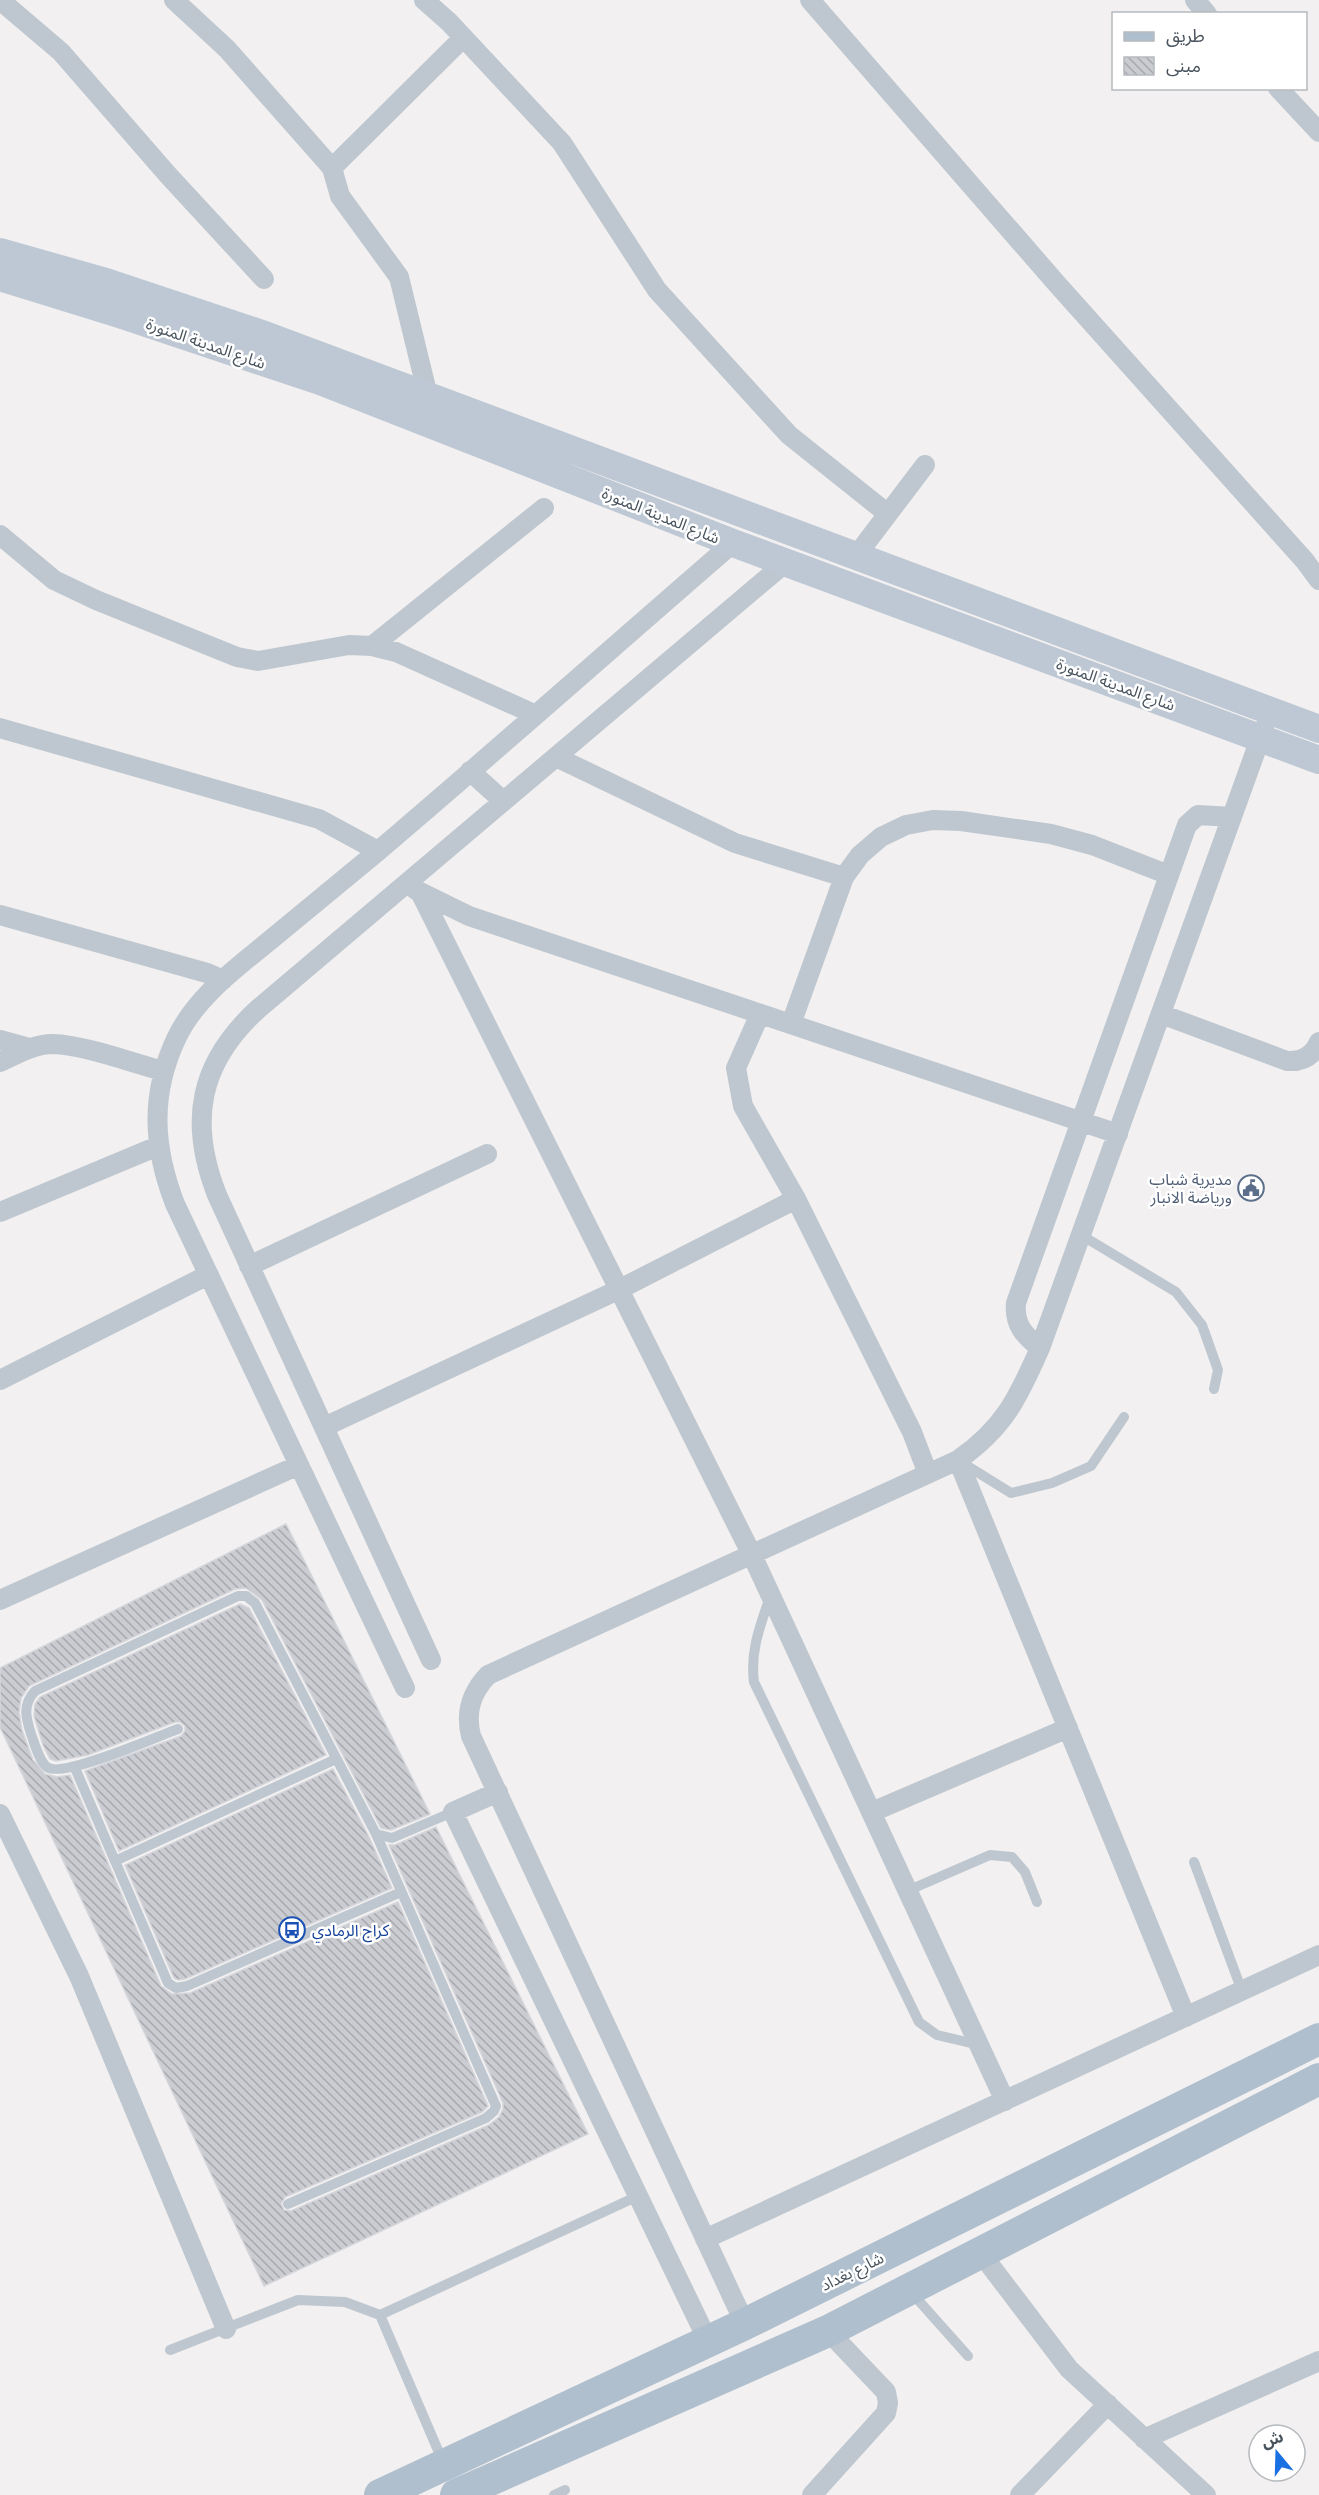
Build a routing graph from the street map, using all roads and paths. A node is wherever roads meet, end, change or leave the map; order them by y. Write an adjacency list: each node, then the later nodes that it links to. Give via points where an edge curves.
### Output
1 (0, 0): 13 (street, via 61,52)
2 (174, 0): 10 (street, via 227,49)
3 (424, 0): 7 (street)
4 (810, 0): 24 (street)
5 (1194, 0): 6 (street)
6 (1205, 12)
7 (464, 38): 10 (street); 19 (street, via 562,143 657,290 789,435)
8 (1280, 90): 9 (street)
9 (1319, 132)
10 (332, 168): 14 (street, via 340,196 399,278)
11 (0, 252): 14 (main road, شارع المدينة المنورة, via 242,327)
12 (0, 277): 17 (main road, شارع المدينة المنورة, via 320,381)
13 (264, 279)
14 (428, 396): 16 (main road, شارع المدينة المنورة)
15 (925, 465): 19 (street)
16 (646, 477): 17 (main road); 22 (main road, شارع المدينة المنورة)
17 (633, 504): 21 (main road, شارع المدينة المنورة)
18 (544, 508): 25 (street)
19 (888, 514): 22 (street)
20 (0, 535): 25 (street, via 54,580 237,657 258,660 349,645)
21 (733, 543): 23 (main road, شارع المدينة المنورة); 26 (street)
22 (856, 556): 27 (main road, شارع المدينة المنورة)
23 (785, 562): 27 (main road, شارع المدينة المنورة); 30 (street)
24 (1319, 580)
25 (372, 646): 26 (street, via 396,652)
26 (534, 714): 32 (street)
27 (1266, 724): 29 (main road, شارع المدينة المنورة); 31 (main road, شارع المدينة المنورة); 34 (street)
28 (0, 728): 35 (street, via 319,819)
29 (1319, 729)
30 (556, 757): 33 (street); 37 (street, via 735,843)
31 (1319, 760)
32 (470, 771): 33 (street); 35 (street)
33 (503, 801): 38 (street)
34 (1232, 817): 36 (street, via 1193,817); 42 (street)
35 (378, 851): 40 (street)
36 (1169, 875): 37 (street, via 1092,845 1051,834 933,820 906,825 881,837 860,855); 49 (street)
37 (844, 878): 43 (street)
38 (413, 888): 41 (street, via 469,916); 56 (street, via 258,1009 236,1030 219,1056 203,1105 202,1147 217,1195); 58 (street)
39 (0, 915): 40 (street)
40 (223, 980): 48 (street, via 197,1006 177,1037)
41 (760, 1014): 43 (street); 53 (street, via 736,1068 739,1087 743,1106)
42 (1161, 1014): 45 (street, via 1287,1061 1309,1056); 50 (street)
43 (791, 1024): 49 (street)
44 (0, 1040): 46 (street)
45 (1319, 1042)
46 (29, 1048): 47 (street); 48 (street, via 53,1044)
47 (0, 1062)
48 (164, 1071): 51 (street, via 157,1108)
49 (1081, 1121): 50 (street); 59 (street, via 1016,1303 1021,1330)
50 (1118, 1134): 55 (street)
51 (158, 1146): 54 (street); 57 (street, via 164,1176)
52 (487, 1154): 56 (street)
53 (796, 1199): 58 (street); 66 (street, via 912,1432)
54 (0, 1212)
55 (1081, 1235): 59 (street); 61 (lane, via 1176,1292 1202,1325 1218,1370)
56 (249, 1266): 63 (street)
57 (208, 1275): 60 (street); 65 (street)
58 (618, 1290): 63 (street); 67 (street)
59 (1040, 1348): 64 (street, via 1012,1408 977,1447)
60 (0, 1380)
61 (1214, 1389)
62 (1124, 1417): 64 (lane, via 1091,1466 1052,1483 1011,1493)
63 (324, 1427): 70 (street)
64 (958, 1460): 66 (street); 72 (street)
65 (299, 1465): 69 (street); 71 (street)
66 (928, 1474): 67 (street)
67 (752, 1555): 68 (street); 76 (street, via 488,1675 470,1702 468,1725)
68 (771, 1594): 78 (street); 90 (lane, via 754,1646 754,1682 920,2022 937,2034)
69 (0, 1600)
70 (431, 1660)
71 (405, 1689)
72 (1068, 1728): 78 (street); 88 (street)
73 (178, 1729): 75 (lane)
74 (336, 1759): 75 (lane, via 255,1603 246,1596 238,1596 35,1691 25,1710 45,1766); 80 (lane); 81 (lane)
75 (75, 1768): 81 (lane)
76 (498, 1792): 77 (street); 97 (street)
77 (453, 1812): 80 (lane, via 392,1838); 95 (street)
78 (872, 1812): 83 (street)
79 (0, 1814): 102 (street, via 79,1976)
80 (376, 1834): 84 (lane)
81 (115, 1860): 84 (lane, via 168,1983 176,1988)
82 (1194, 1862): 87 (lane)
83 (906, 1891): 85 (lane, via 990,1855 1012,1857 1025,1872); 90 (street)
84 (401, 1892): 96 (lane, via 496,2106 486,2118)
85 (1037, 1902)
86 (1319, 1956): 87 (street)
87 (1242, 1991): 88 (street)
88 (1186, 2017): 92 (street)
89 (1319, 2038): 93 (main road, شارع بغداد)
90 (979, 2045): 92 (street)
91 (1319, 2079): 94 (main road)
92 (1005, 2101): 97 (street)
93 (1084, 2156): 94 (main road); 101 (main road, شارع بغداد)
94 (1100, 2189): 98 (main road)
95 (638, 2196): 100 (lane); 104 (street)
96 (288, 2204)
97 (705, 2239): 101 (street)
98 (980, 2252): 99 (main road); 108 (street, via 1069,2369)
99 (909, 2289): 103 (main road); 106 (lane)
100 (380, 2315): 102 (lane, via 345,2302 298,2300); 110 (lane)
101 (745, 2324): 104 (main road, شارع بغداد)
102 (226, 2329): 105 (lane)
103 (828, 2331): 113 (main road); 115 (street, via 886,2392 888,2403 886,2413)
104 (708, 2341): 110 (main road, شارع بغداد)
105 (170, 2350)
106 (968, 2356)
107 (1319, 2361): 109 (street)
108 (1108, 2404): 109 (street); 116 (street)
109 (1144, 2439): 117 (street)
110 (444, 2464): 112 (main road, شارع بغداد)
111 (565, 2490): 114 (lane)
112 (380, 2495)
113 (456, 2495)
114 (554, 2495)
115 (812, 2495)
116 (1020, 2495)
117 (1206, 2495)

